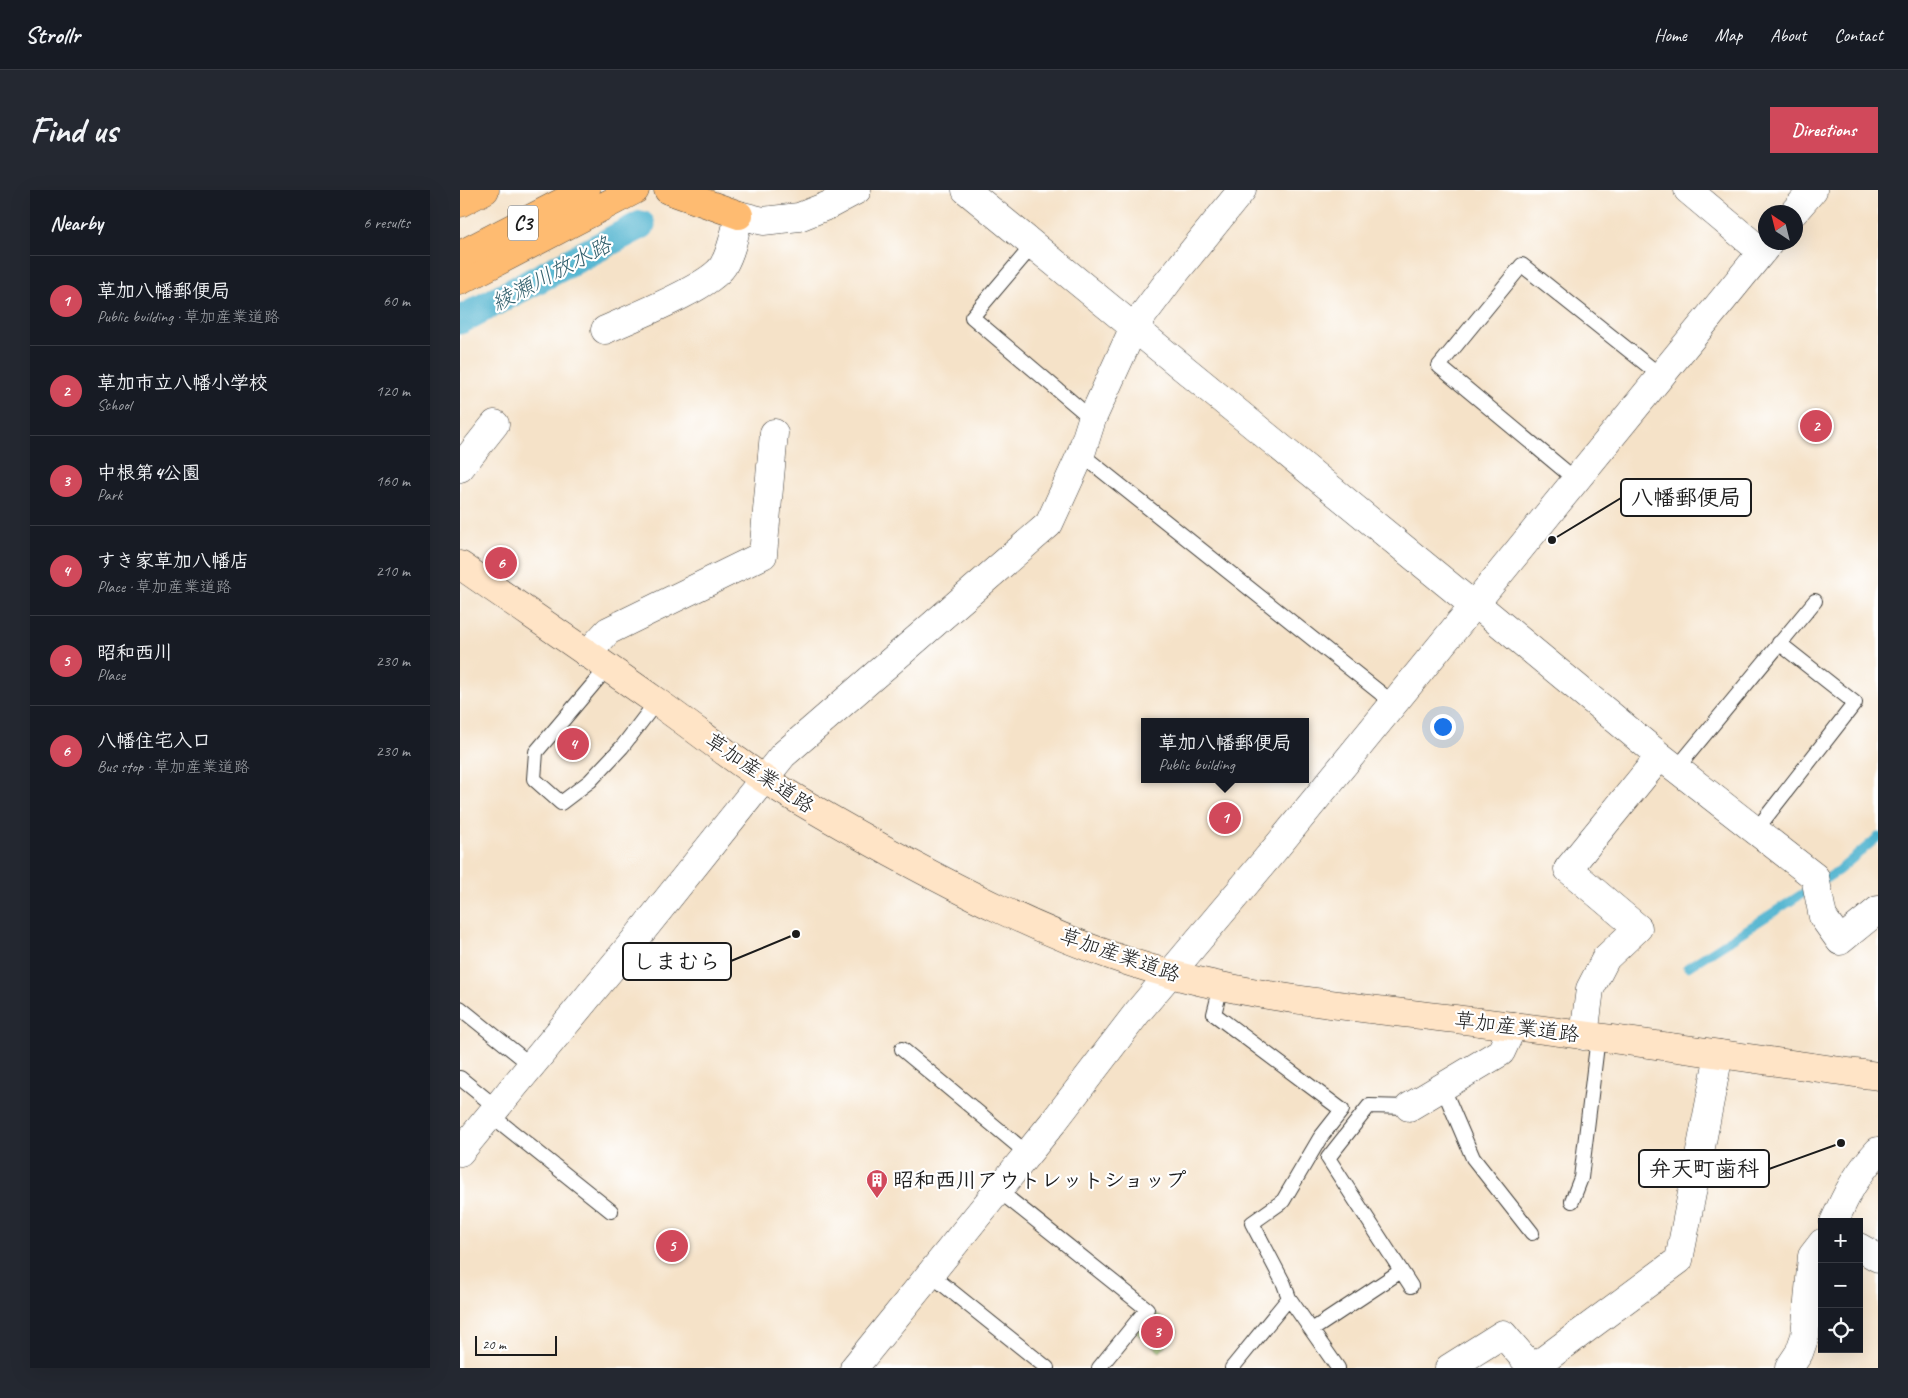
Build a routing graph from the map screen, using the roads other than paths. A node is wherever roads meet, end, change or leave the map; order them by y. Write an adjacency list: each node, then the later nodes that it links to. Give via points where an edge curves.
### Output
1 (485, 190): 10 (highway, C3)
2 (586, 190): 16 (highway, C3)
3 (635, 190): 17 (highway)
4 (668, 190): 12 (highway)
5 (857, 190): 12 (street, via 799,216 763,221)
6 (966, 190): 14 (street)
7 (1242, 190): 18 (street)
8 (1688, 190): 13 (street)
9 (1813, 190): 11 (street)
10 (460, 203)
11 (1800, 205)
12 (739, 215): 19 (street, via 729,254 715,275 698,287)
13 (1758, 241)
14 (1033, 245): 18 (street); 21 (lane, via 972,317)
15 (1764, 250): 20 (street)
16 (460, 255)
17 (460, 281)
18 (1134, 327): 21 (street); 29 (street)
19 (604, 330)
20 (1661, 376): 26 (street); 26 (lane, via 1522,266 1439,366)
21 (1092, 419): 24 (street)
22 (495, 424): 25 (street)
23 (774, 433): 31 (street, via 763,555 608,631)
24 (1081, 454): 33 (lane); 35 (street, via 1049,524 783,755)
25 (460, 468)
26 (1576, 480): 29 (street)
27 (460, 566): 31 (main road, 草加産業道路)
28 (1815, 600): 30 (lane)
29 (1474, 604): 33 (street); 34 (street)
30 (1778, 643): 34 (lane); 36 (lane, via 1855,703)
31 (597, 661): 32 (main road, 草加産業道路); 32 (lane, via 536,752 534,779 561,803 597,774)
32 (657, 701): 35 (main road, 草加産業道路)
33 (1393, 703): 38 (street)
34 (1668, 762): 36 (street); 42 (street, via 1568,869 1638,928 1606,958 1590,988)
35 (763, 778): 38 (main road, 草加産業道路, via 836,823 999,909 1116,958); 45 (street)
36 (1756, 830): 37 (street, via 1815,877 1823,917 1840,941)
37 (1878, 910)
38 (1169, 974): 39 (main road, 草加産業道路); 53 (street)
39 (1221, 986): 41 (main road, 草加産業道路, via 1326,1003); 54 (lane, via 1214,1014 1342,1110)
40 (460, 1008): 45 (lane)
41 (1514, 1026): 42 (main road, 草加産業道路); 48 (street, via 1502,1052)
42 (1591, 1037): 44 (main road, 草加産業道路); 57 (lane, via 1581,1178)
43 (902, 1049): 53 (lane)
44 (1719, 1054): 46 (main road, 草加産業道路); 76 (street, via 1679,1260 1544,1360)
45 (531, 1065): 50 (street)
46 (1878, 1076)
47 (460, 1078): 50 (lane)
48 (1442, 1088): 49 (street); 60 (lane, via 1473,1158)
49 (1410, 1107): 55 (lane, via 1369,1106 1328,1158)
50 (494, 1111): 51 (street); 58 (lane)
51 (460, 1152)
52 (1878, 1152): 59 (street, via 1848,1189)
53 (1028, 1154): 56 (street)
54 (1306, 1162): 55 (lane); 67 (lane, via 1283,1201 1252,1222)
55 (1331, 1164): 64 (lane)
56 (998, 1190): 65 (street); 71 (lane, via 1147,1310)
57 (1572, 1201)
58 (611, 1210)
59 (1836, 1218)
60 (1532, 1233)
61 (1818, 1248): 77 (street, via 1812,1256 1805,1336 1799,1353)
62 (1863, 1249): 63 (street)
63 (1878, 1258)
64 (1401, 1271): 66 (lane); 68 (lane)
65 (930, 1274): 69 (street); 70 (lane)
66 (1411, 1286)
67 (1288, 1298): 68 (lane); 72 (lane)
68 (1312, 1330): 73 (lane)
69 (854, 1368)
70 (1047, 1368)
71 (1099, 1368)
72 (1232, 1368)
73 (1338, 1368)
74 (1449, 1368): 75 (street, via 1503,1334)
75 (1532, 1368)
76 (1539, 1368)
77 (1788, 1368)

